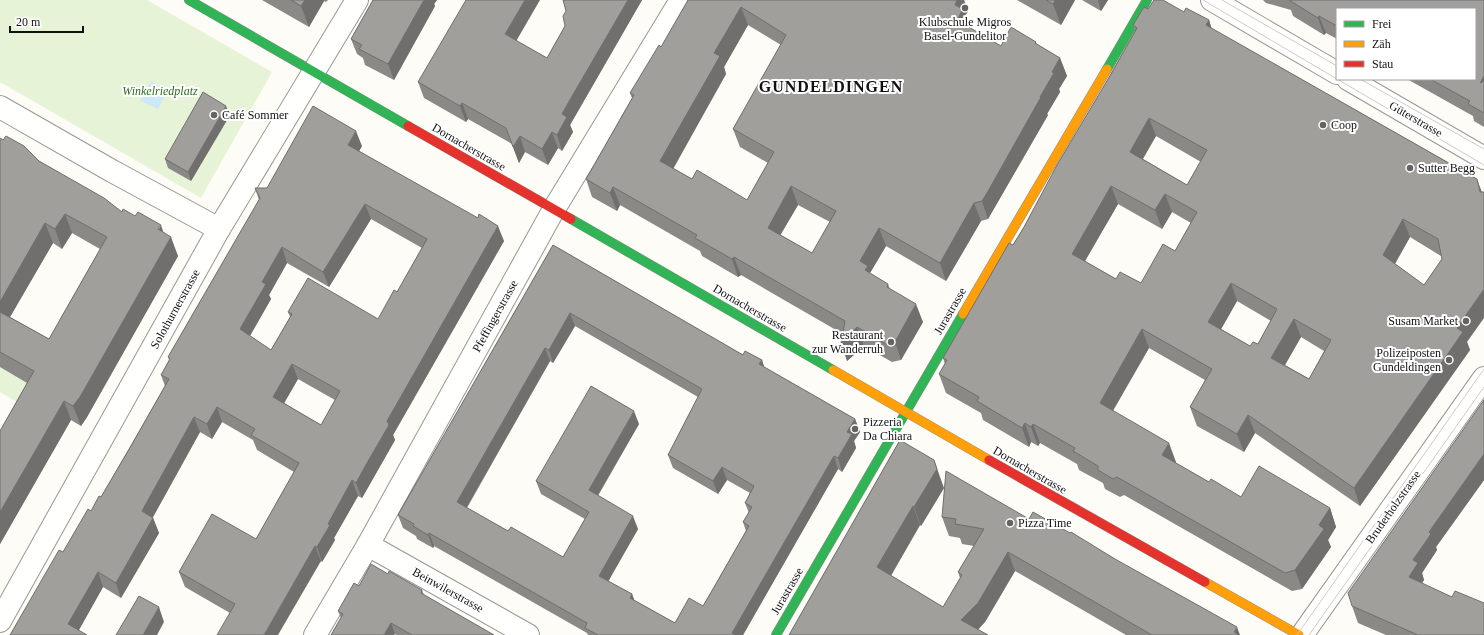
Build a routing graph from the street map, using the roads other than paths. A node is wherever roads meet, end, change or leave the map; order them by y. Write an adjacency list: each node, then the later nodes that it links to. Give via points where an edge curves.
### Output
1 (189, 0): 6 (main road, Dornacherstrasse)
2 (357, 0): 6 (street, Solothurnerstrasse)
3 (681, 0): 11 (street, Pfeffingerstrasse)
4 (1147, 0): 14 (main road, Jurastrasse)
5 (1212, 0): 7 (street)
6 (314, 71): 11 (main road, Dornacherstrasse); 12 (street, Solothurnerstrasse)
7 (1336, 72)
8 (1350, 80): 10 (street, Güterstrasse)
9 (0, 107): 12 (street)
10 (1484, 158)
11 (554, 209): 14 (main road, Dornacherstrasse); 15 (street, Pfeffingerstrasse)
12 (219, 229): 16 (street, Solothurnerstrasse)
13 (1484, 378): 20 (street, Bruderholzstrasse)
14 (905, 412): 19 (main road, Jurastrasse); 20 (main road, Dornacherstrasse)
15 (368, 545): 17 (street, Pfeffingerstrasse); 18 (street, Beinwilerstrasse)
16 (0, 621)
17 (315, 635)
18 (528, 635)
19 (776, 635)
20 (1301, 635)

